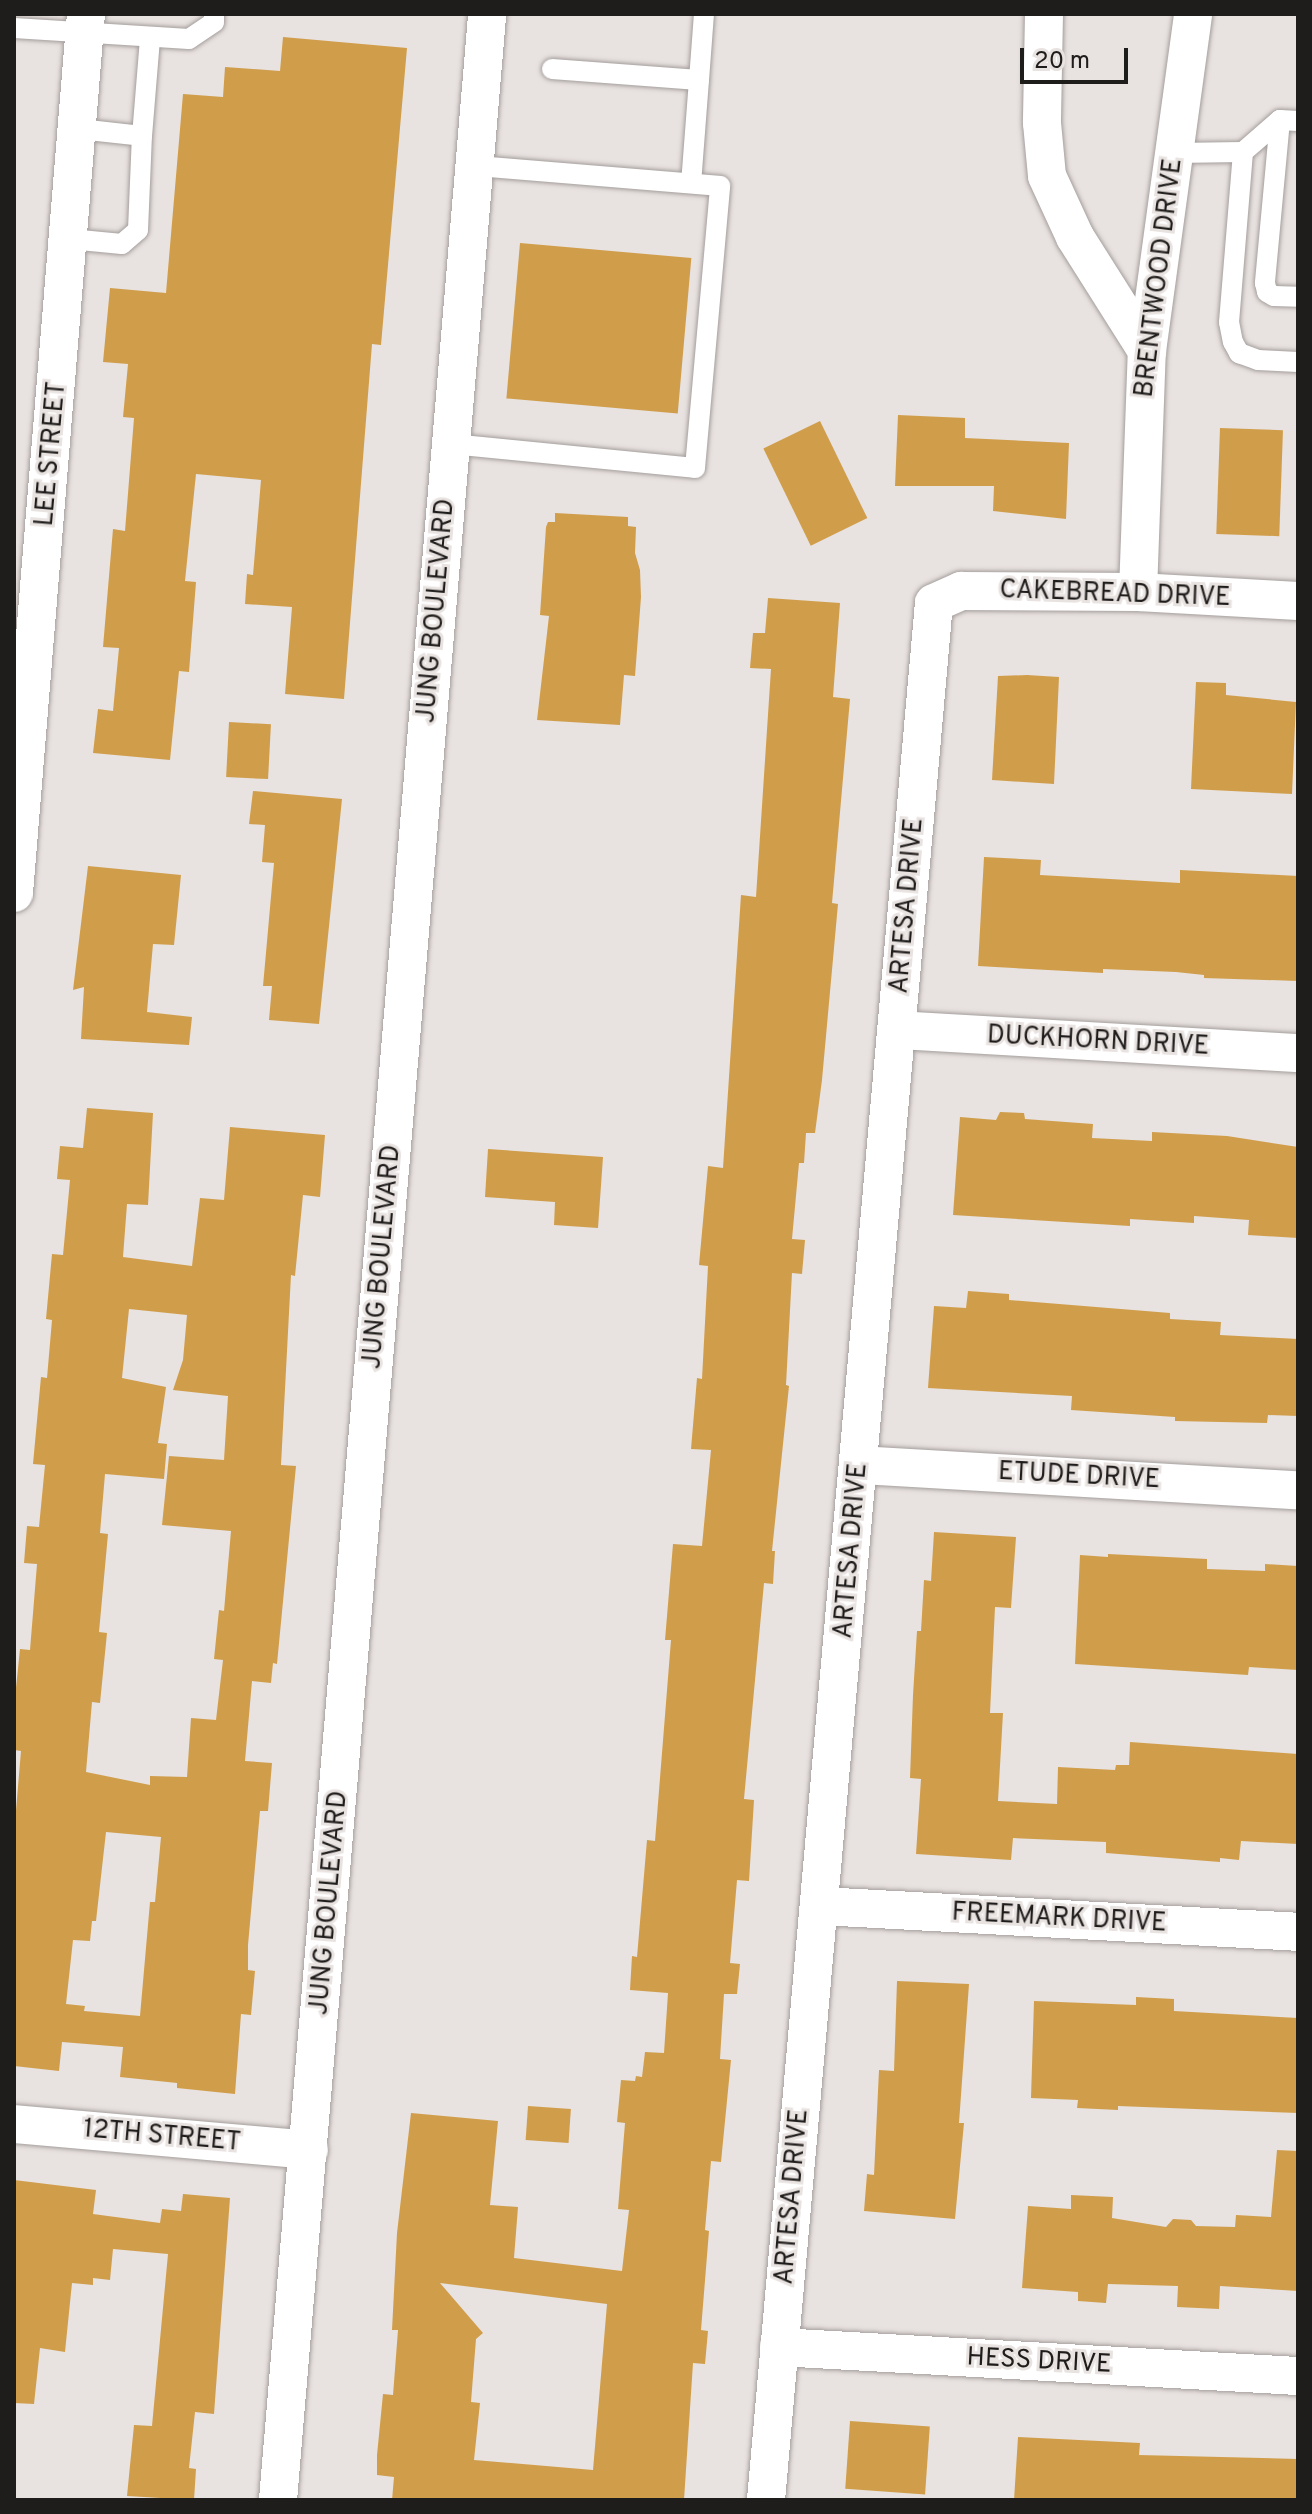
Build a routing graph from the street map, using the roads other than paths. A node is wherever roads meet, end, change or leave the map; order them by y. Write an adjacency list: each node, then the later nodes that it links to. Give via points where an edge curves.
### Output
1 (214, 14): 8 (lane, via 214,22 189,39)
2 (487, 14): 16 (street, JUNG BOULEVARD)
3 (704, 14): 10 (lane)
4 (1044, 14): 20 (street, via 1042,123 1047,176 1075,237)
5 (1193, 14): 15 (street, BRENTWOOD DRIVE)
6 (86, 25): 7 (lane); 8 (lane); 12 (street, LEE STREET)
7 (14, 28)
8 (150, 38): 13 (lane)
9 (552, 69): 10 (lane)
10 (699, 80): 17 (lane)
11 (1289, 121): 14 (lane); 19 (lane, via 1265,283 1274,296)
12 (79, 129): 13 (lane); 18 (street, LEE STREET)
13 (142, 136): 18 (lane, via 138,230 122,244)
14 (1243, 152): 15 (lane); 21 (lane, via 1229,322 1233,342 1239,353 1258,360)
15 (1174, 153): 20 (street, BRENTWOOD DRIVE)
16 (475, 166): 17 (lane); 22 (street, JUNG BOULEVARD)
17 (691, 183): 22 (lane, via 720,186 695,468)
18 (70, 239): 26 (street, LEE STREET)
19 (1298, 297)
20 (1147, 351): 23 (street, BRENTWOOD DRIVE)
21 (1298, 362)
22 (451, 444): 34 (street, JUNG BOULEVARD)
23 (1138, 592): 24 (street, CAKEBREAD DRIVE); 25 (street, CAKEBREAD DRIVE, via 961,591)
24 (1298, 601)
25 (934, 603): 27 (street, ARTESA DRIVE)
26 (14, 893)
27 (897, 1030): 28 (street, DUCKHORN DRIVE); 29 (street, ARTESA DRIVE)
28 (1298, 1053)
29 (859, 1465): 30 (street, ETUDE DRIVE); 31 (street, ARTESA DRIVE)
30 (1298, 1490)
31 (821, 1906): 32 (street, FREEMARK DRIVE); 35 (street, ARTESA DRIVE)
32 (1298, 1932)
33 (14, 2124): 34 (street, 12TH STREET)
34 (309, 2150): 37 (street, JUNG BOULEVARD)
35 (779, 2347): 36 (street, HESS DRIVE); 38 (street, ARTESA DRIVE)
36 (1298, 2376)
37 (278, 2500)
38 (766, 2500)

